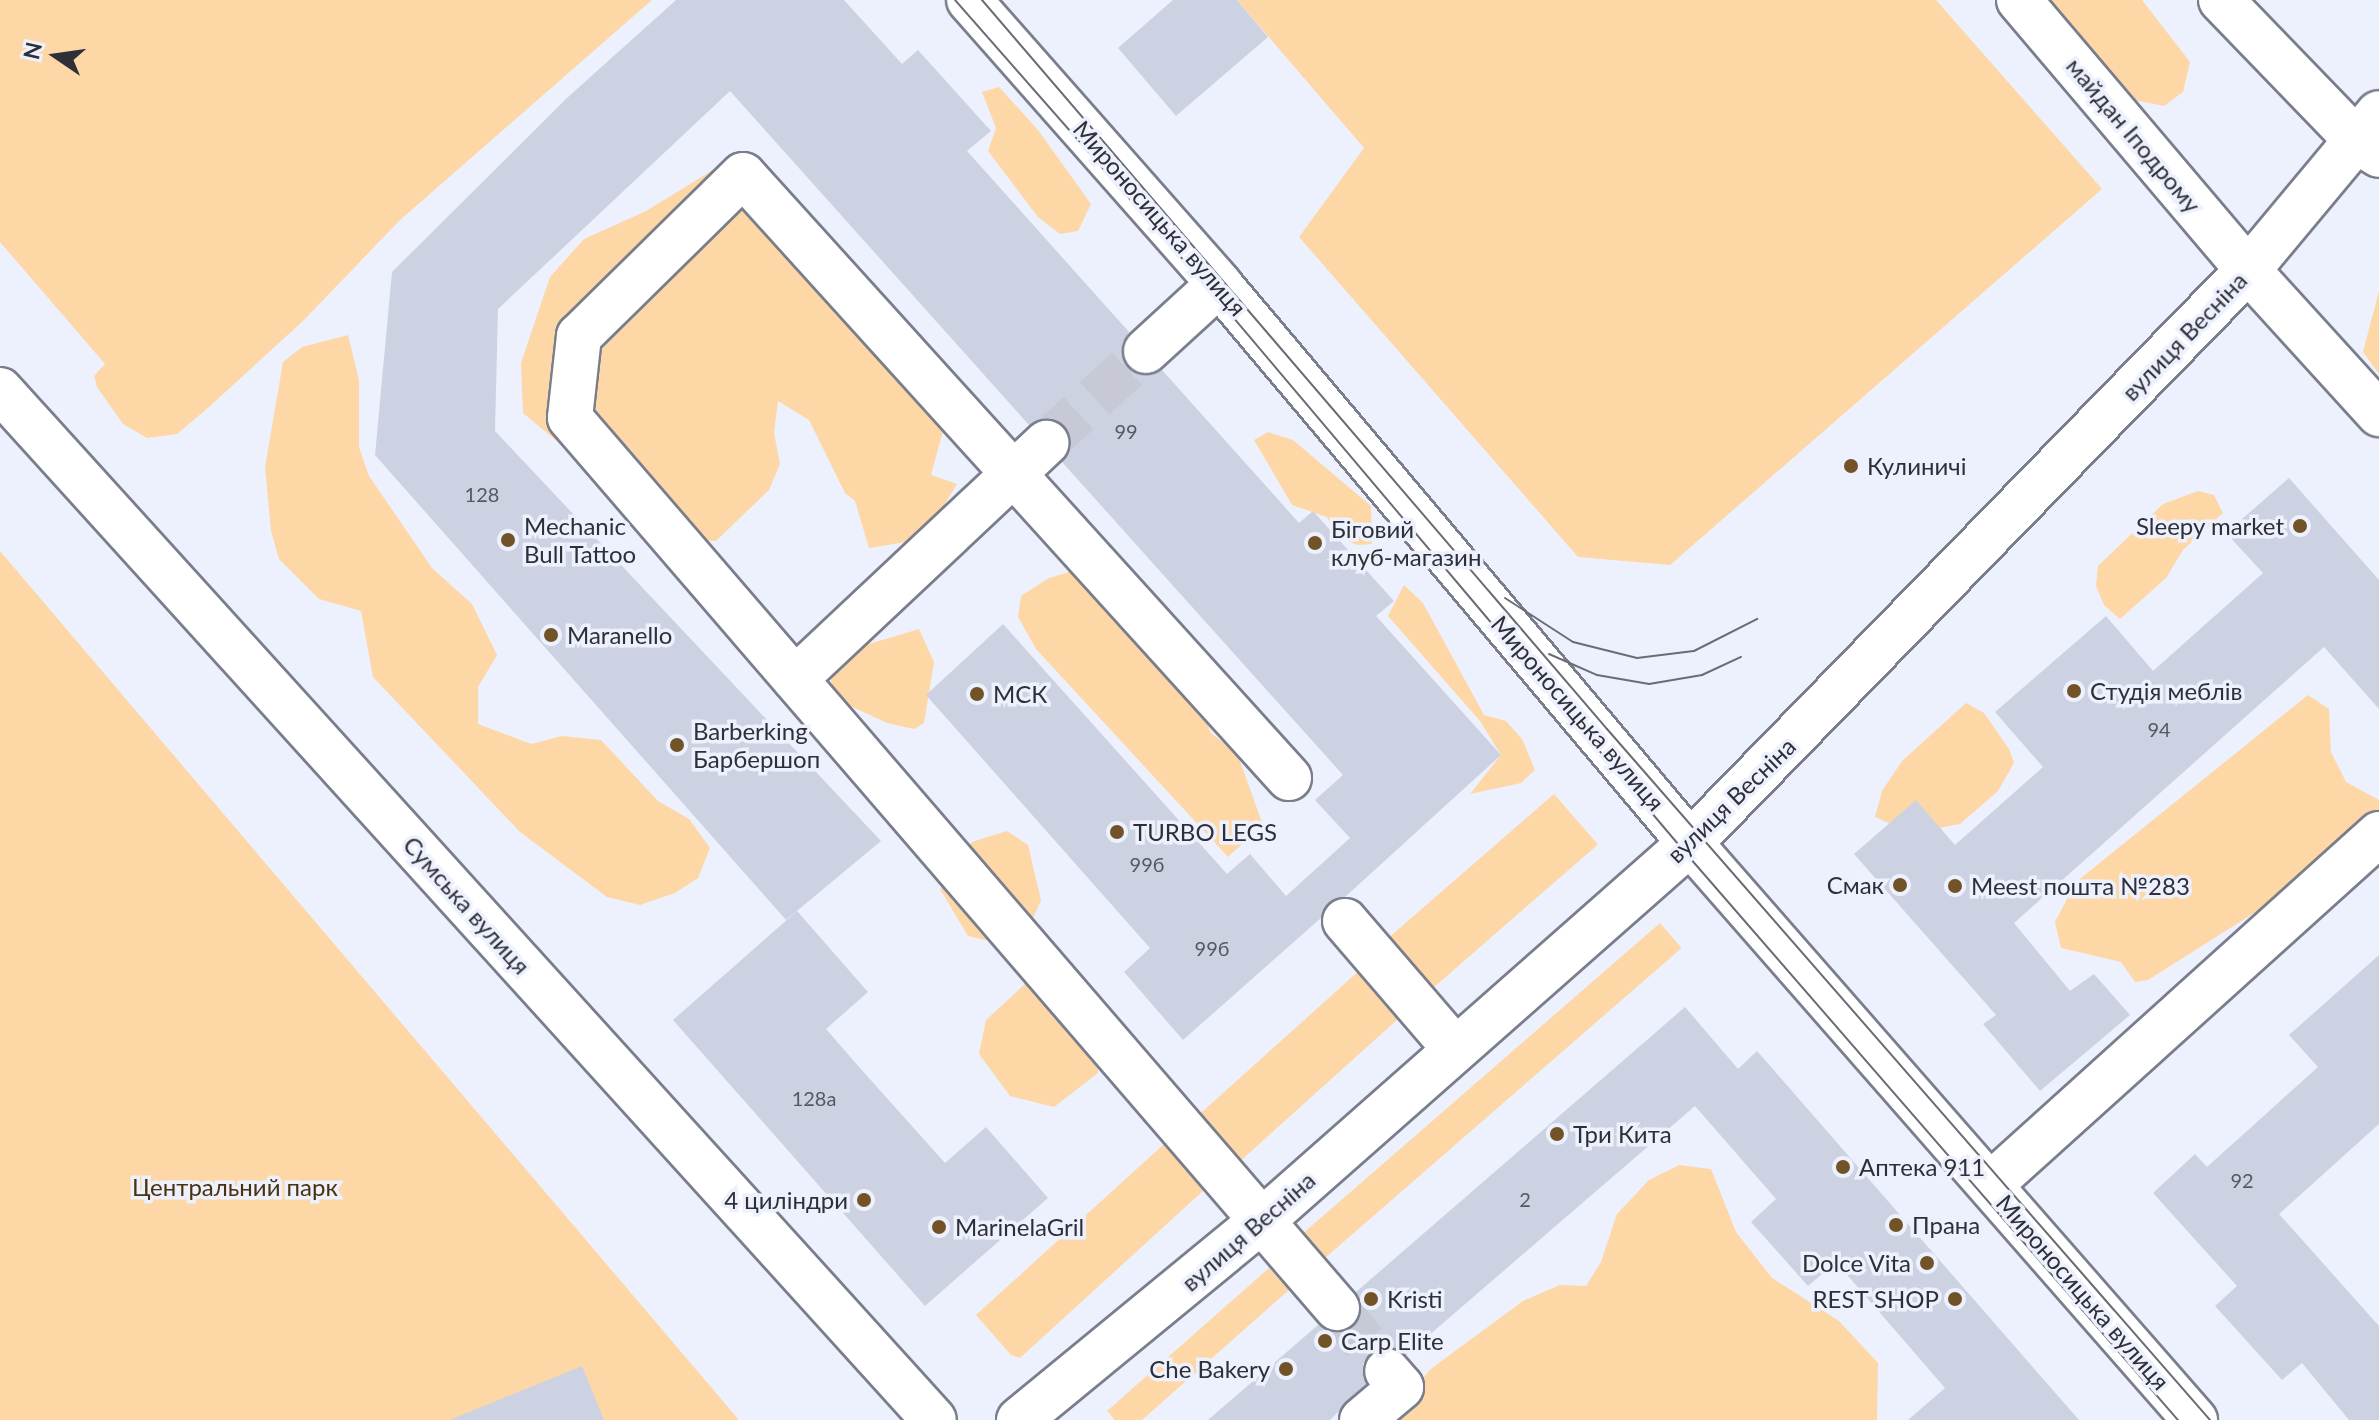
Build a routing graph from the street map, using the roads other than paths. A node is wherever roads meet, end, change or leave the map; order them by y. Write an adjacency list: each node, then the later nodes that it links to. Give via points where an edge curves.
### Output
1 (969, 0): 6 (main road, Мироносицька вулиця)
2 (2019, 0): 5 (main road, майдан Іподрому)
3 (2221, 0): 4 (main road)
4 (2372, 136): 5 (main road, вулиця Весніна)
5 (2248, 270): 9 (main road, майдан Іподрому); 14 (main road, вулиця Весніна)
6 (1219, 284): 7 (main road); 14 (main road, Мироносицька вулиця)
7 (1146, 351)
8 (0, 390): 21 (main road, Сумська вулиця)
9 (2379, 414)
10 (1030, 458): 11 (main road); 11 (main road, via 743,175 579,336 570,418); 12 (main road)
11 (795, 679): 18 (main road)
12 (1289, 778)
13 (2379, 834): 17 (main road)
14 (1690, 843): 16 (main road, вулиця Весніна); 17 (main road, Мироносицька вулиця)
15 (1345, 921): 16 (main road)
16 (1455, 1049): 18 (main road, вулиця Весніна)
17 (1990, 1185): 24 (main road, Мироносицька вулиця)
18 (1264, 1219): 19 (main road); 22 (main road, вулиця Весніна)
19 (1337, 1308)
20 (1387, 1371): 23 (main road, via 1401,1387)
21 (934, 1420)
22 (1019, 1420)
23 (1362, 1420)
24 (2195, 1420)

